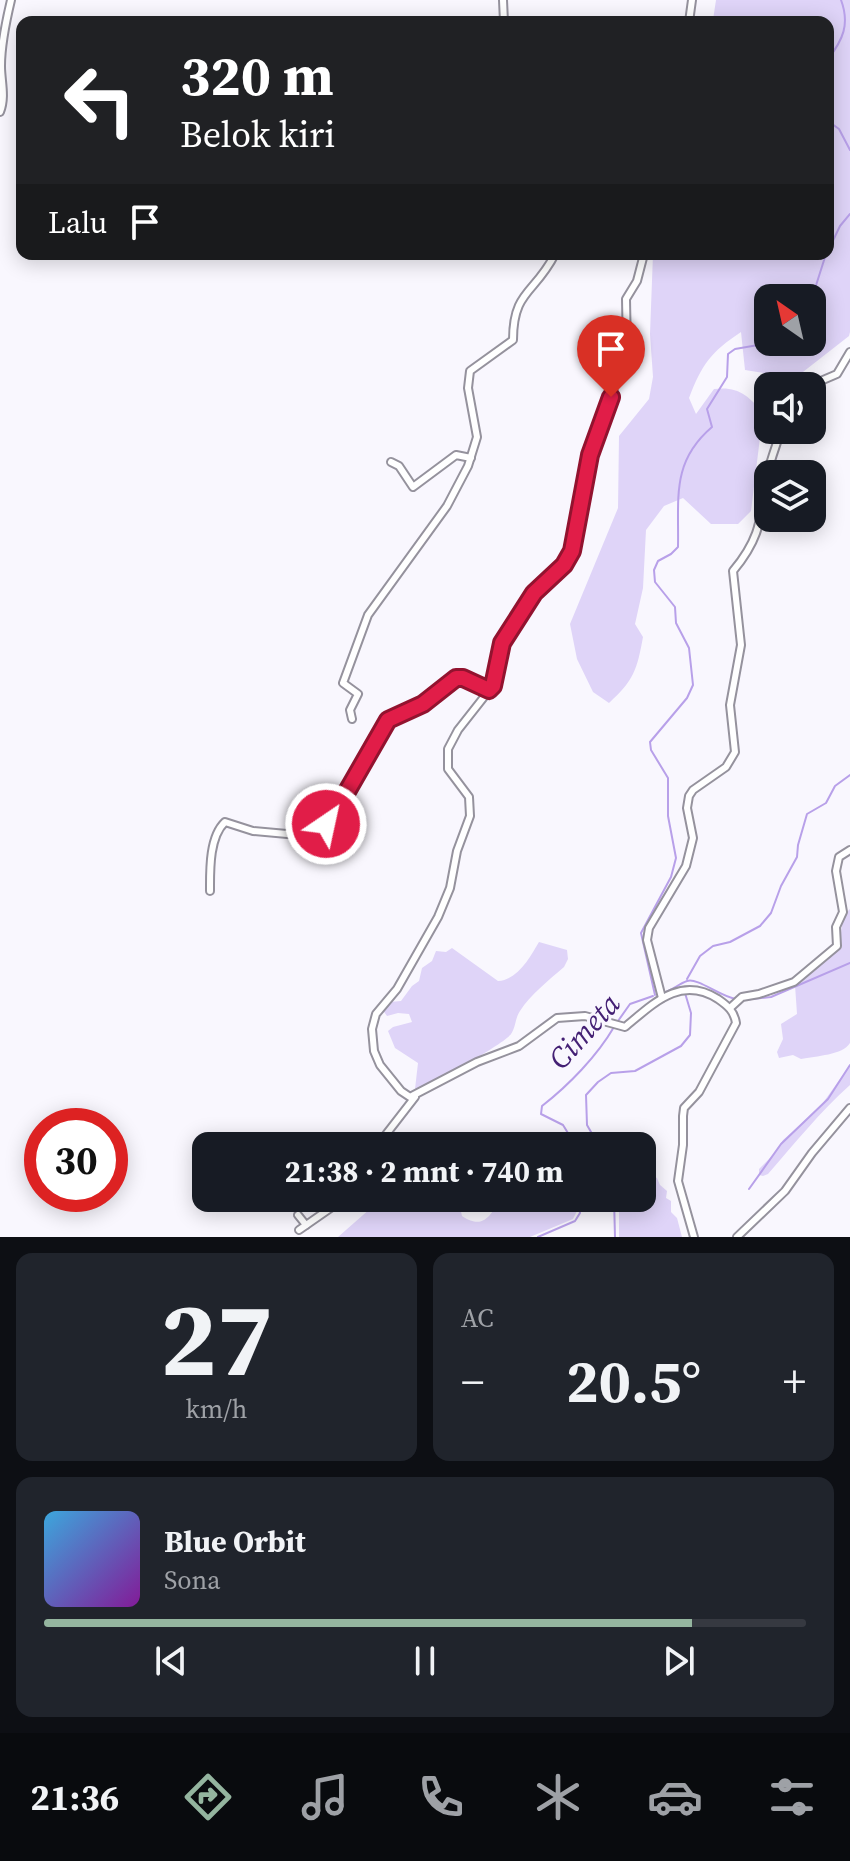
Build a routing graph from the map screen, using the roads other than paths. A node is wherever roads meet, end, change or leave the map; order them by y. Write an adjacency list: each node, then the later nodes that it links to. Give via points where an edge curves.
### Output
1 (11, 0): 2 (street, via 3,37)
2 (0, 112)
3 (551, 260): 8 (street, via 520,298 513,340 470,371 477,437)
4 (642, 260): 10 (street, via 626,299 627,351 590,455 572,551 534,593 502,643)
5 (850, 352): 6 (street, via 837,374)
6 (826, 379)
7 (776, 444): 14 (street, via 760,525 749,552 733,571 741,645 730,705 735,752 726,767 689,796 689,857 649,928 647,940)
8 (471, 458): 9 (street, via 456,455 413,487); 11 (street, via 447,506 368,615 343,683 358,694 350,710)
9 (391, 462)
10 (489, 690): 13 (street, via 456,678 423,704 388,720 335,815 313,835 253,831 225,822 214,847); 16 (street, via 466,717 447,756 448,769 472,808 450,888 430,934 374,1021 372,1041 380,1065 406,1096)
11 (352, 719)
12 (850, 850): 15 (street, via 837,862 843,900 837,946 794,982 738,1000)
13 (210, 891)
14 (662, 994): 15 (street, via 703,991); 16 (street, via 626,1027 585,1016 551,1020 519,1046 477,1062)
15 (730, 1008): 21 (street, via 736,1023 699,1092 684,1108 678,1181)
16 (415, 1097): 18 (street)
17 (850, 1108): 22 (street, via 785,1191)
18 (388, 1132)
19 (325, 1212): 20 (street, via 302,1228)
20 (298, 1215)
21 (694, 1237)
22 (737, 1237)

